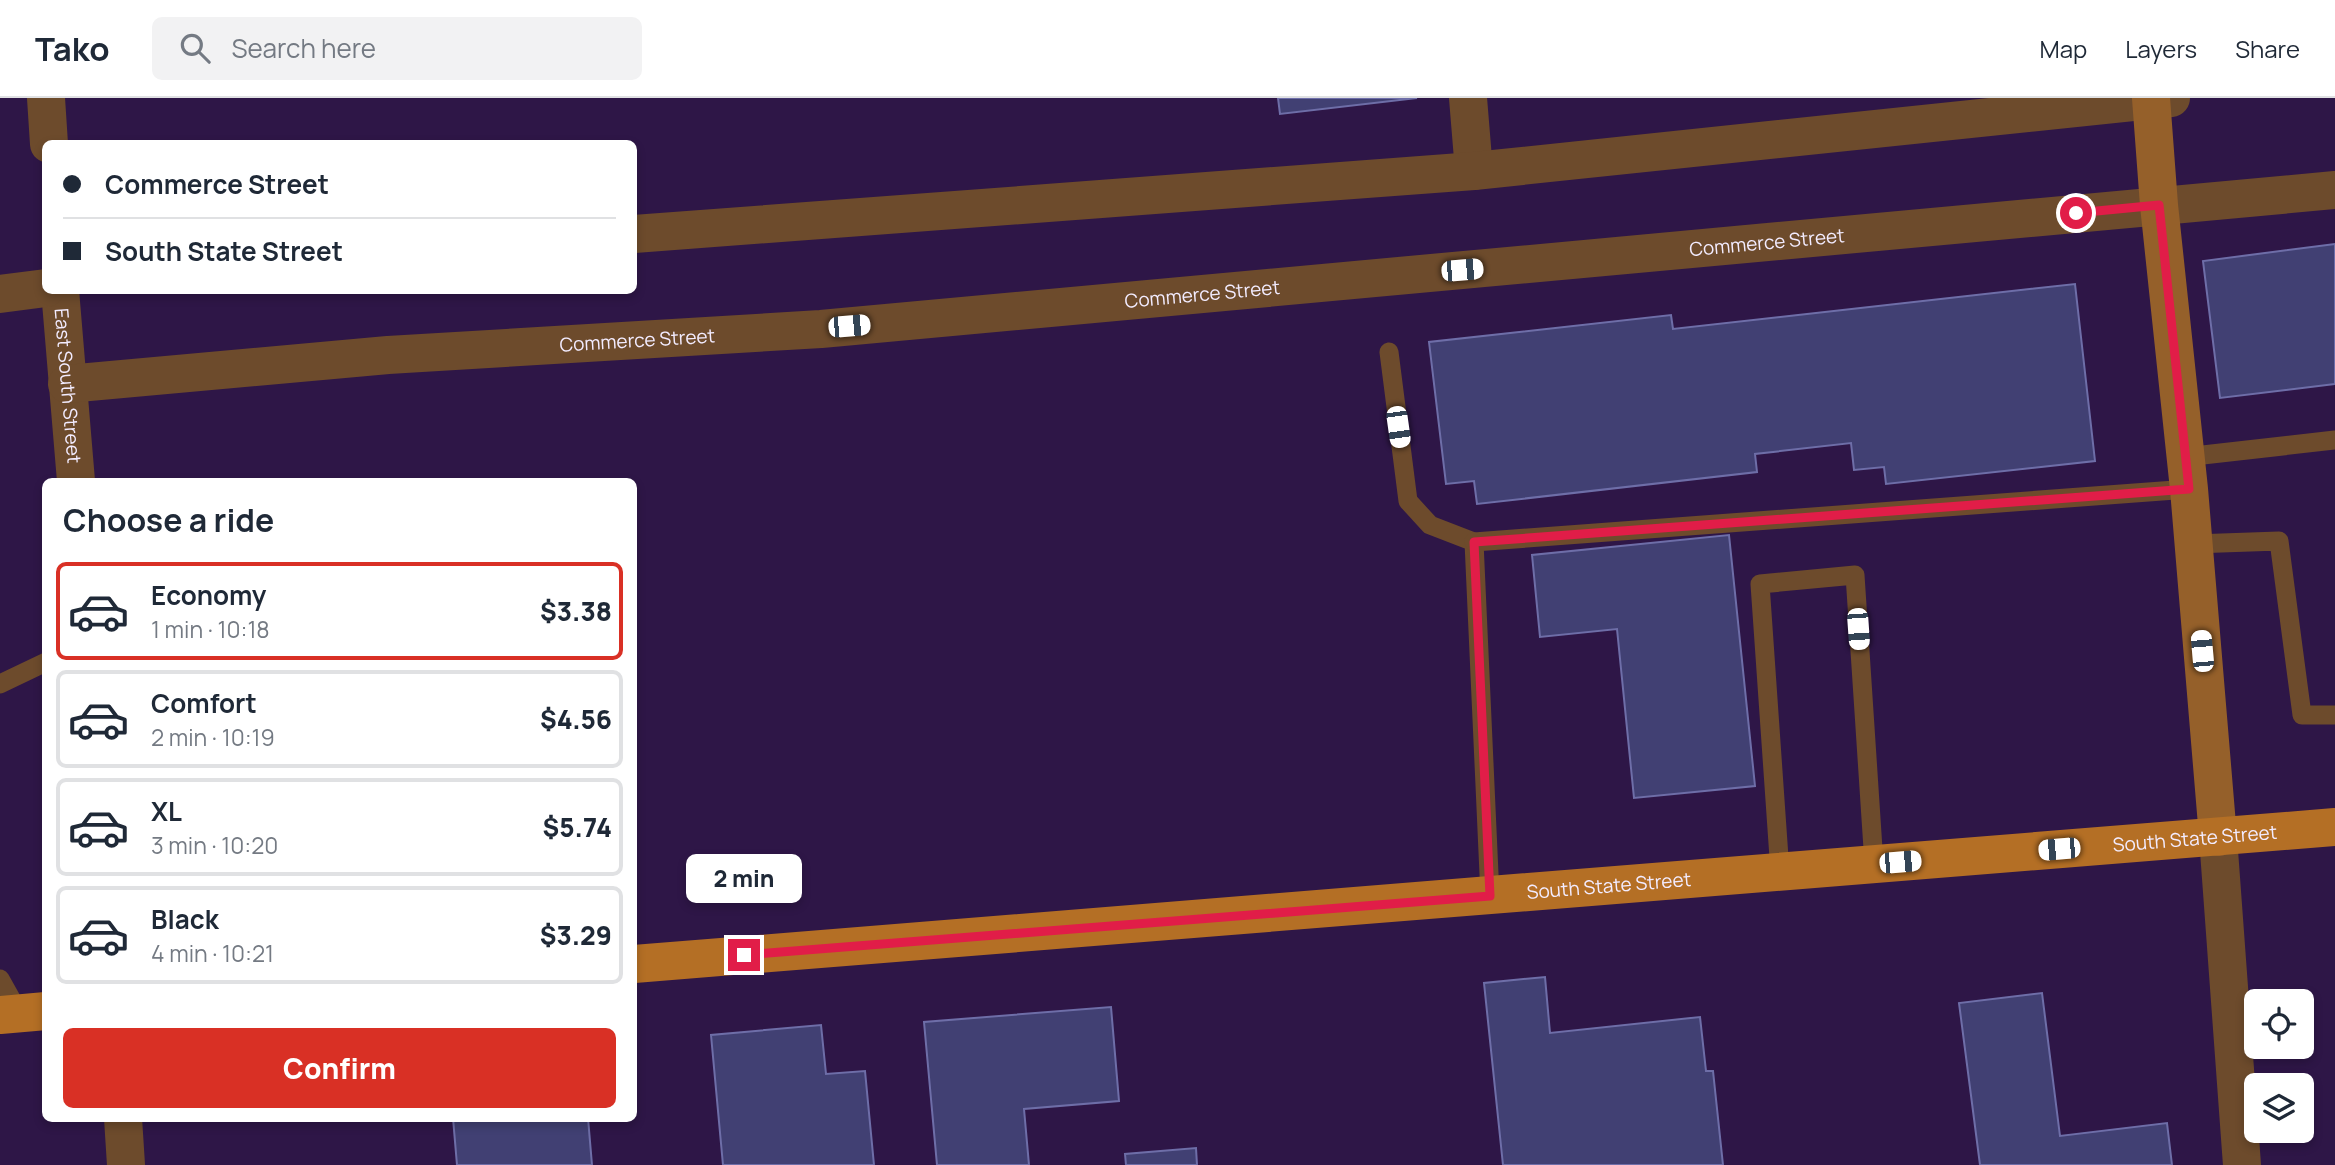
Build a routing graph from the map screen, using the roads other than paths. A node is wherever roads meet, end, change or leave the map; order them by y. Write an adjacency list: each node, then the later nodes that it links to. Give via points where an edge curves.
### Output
1 (46, 98): 4 (street)
2 (1468, 98): 5 (street)
3 (2158, 99): 5 (street); 7 (street)
4 (49, 140)
5 (1474, 171): 8 (street)
6 (2335, 190): 7 (street, Commerce Street)
7 (2159, 205): 13 (street, Commerce Street, via 821,329 388,355); 15 (street)
8 (637, 234)
9 (42, 289): 10 (street)
10 (0, 294)
11 (61, 294): 13 (street, East South Street)
12 (1389, 352): 17 (lane, via 1408,501 1430,525)
13 (67, 384): 16 (street, East South Street)
14 (2335, 440): 15 (lane)
15 (2187, 473): 17 (lane); 18 (street)
16 (76, 478)
17 (1474, 542): 26 (lane)
18 (2193, 544): 21 (lane, via 2279,541 2302,715); 23 (street)
19 (42, 664): 20 (lane)
20 (0, 684)
21 (2335, 715)
22 (2335, 827): 23 (main road, South State Street)
23 (2218, 837): 24 (main road, South State Street); 32 (street)
24 (1874, 864): 25 (main road, South State Street); 25 (lane, via 1854,575 1760,584)
25 (1780, 872): 26 (main road, South State Street)
26 (1490, 896): 27 (main road, South State Street)
27 (637, 964)
28 (0, 979): 29 (lane)
29 (21, 1013)
30 (123, 1122): 31 (street)
31 (126, 1165)
32 (2242, 1165)

